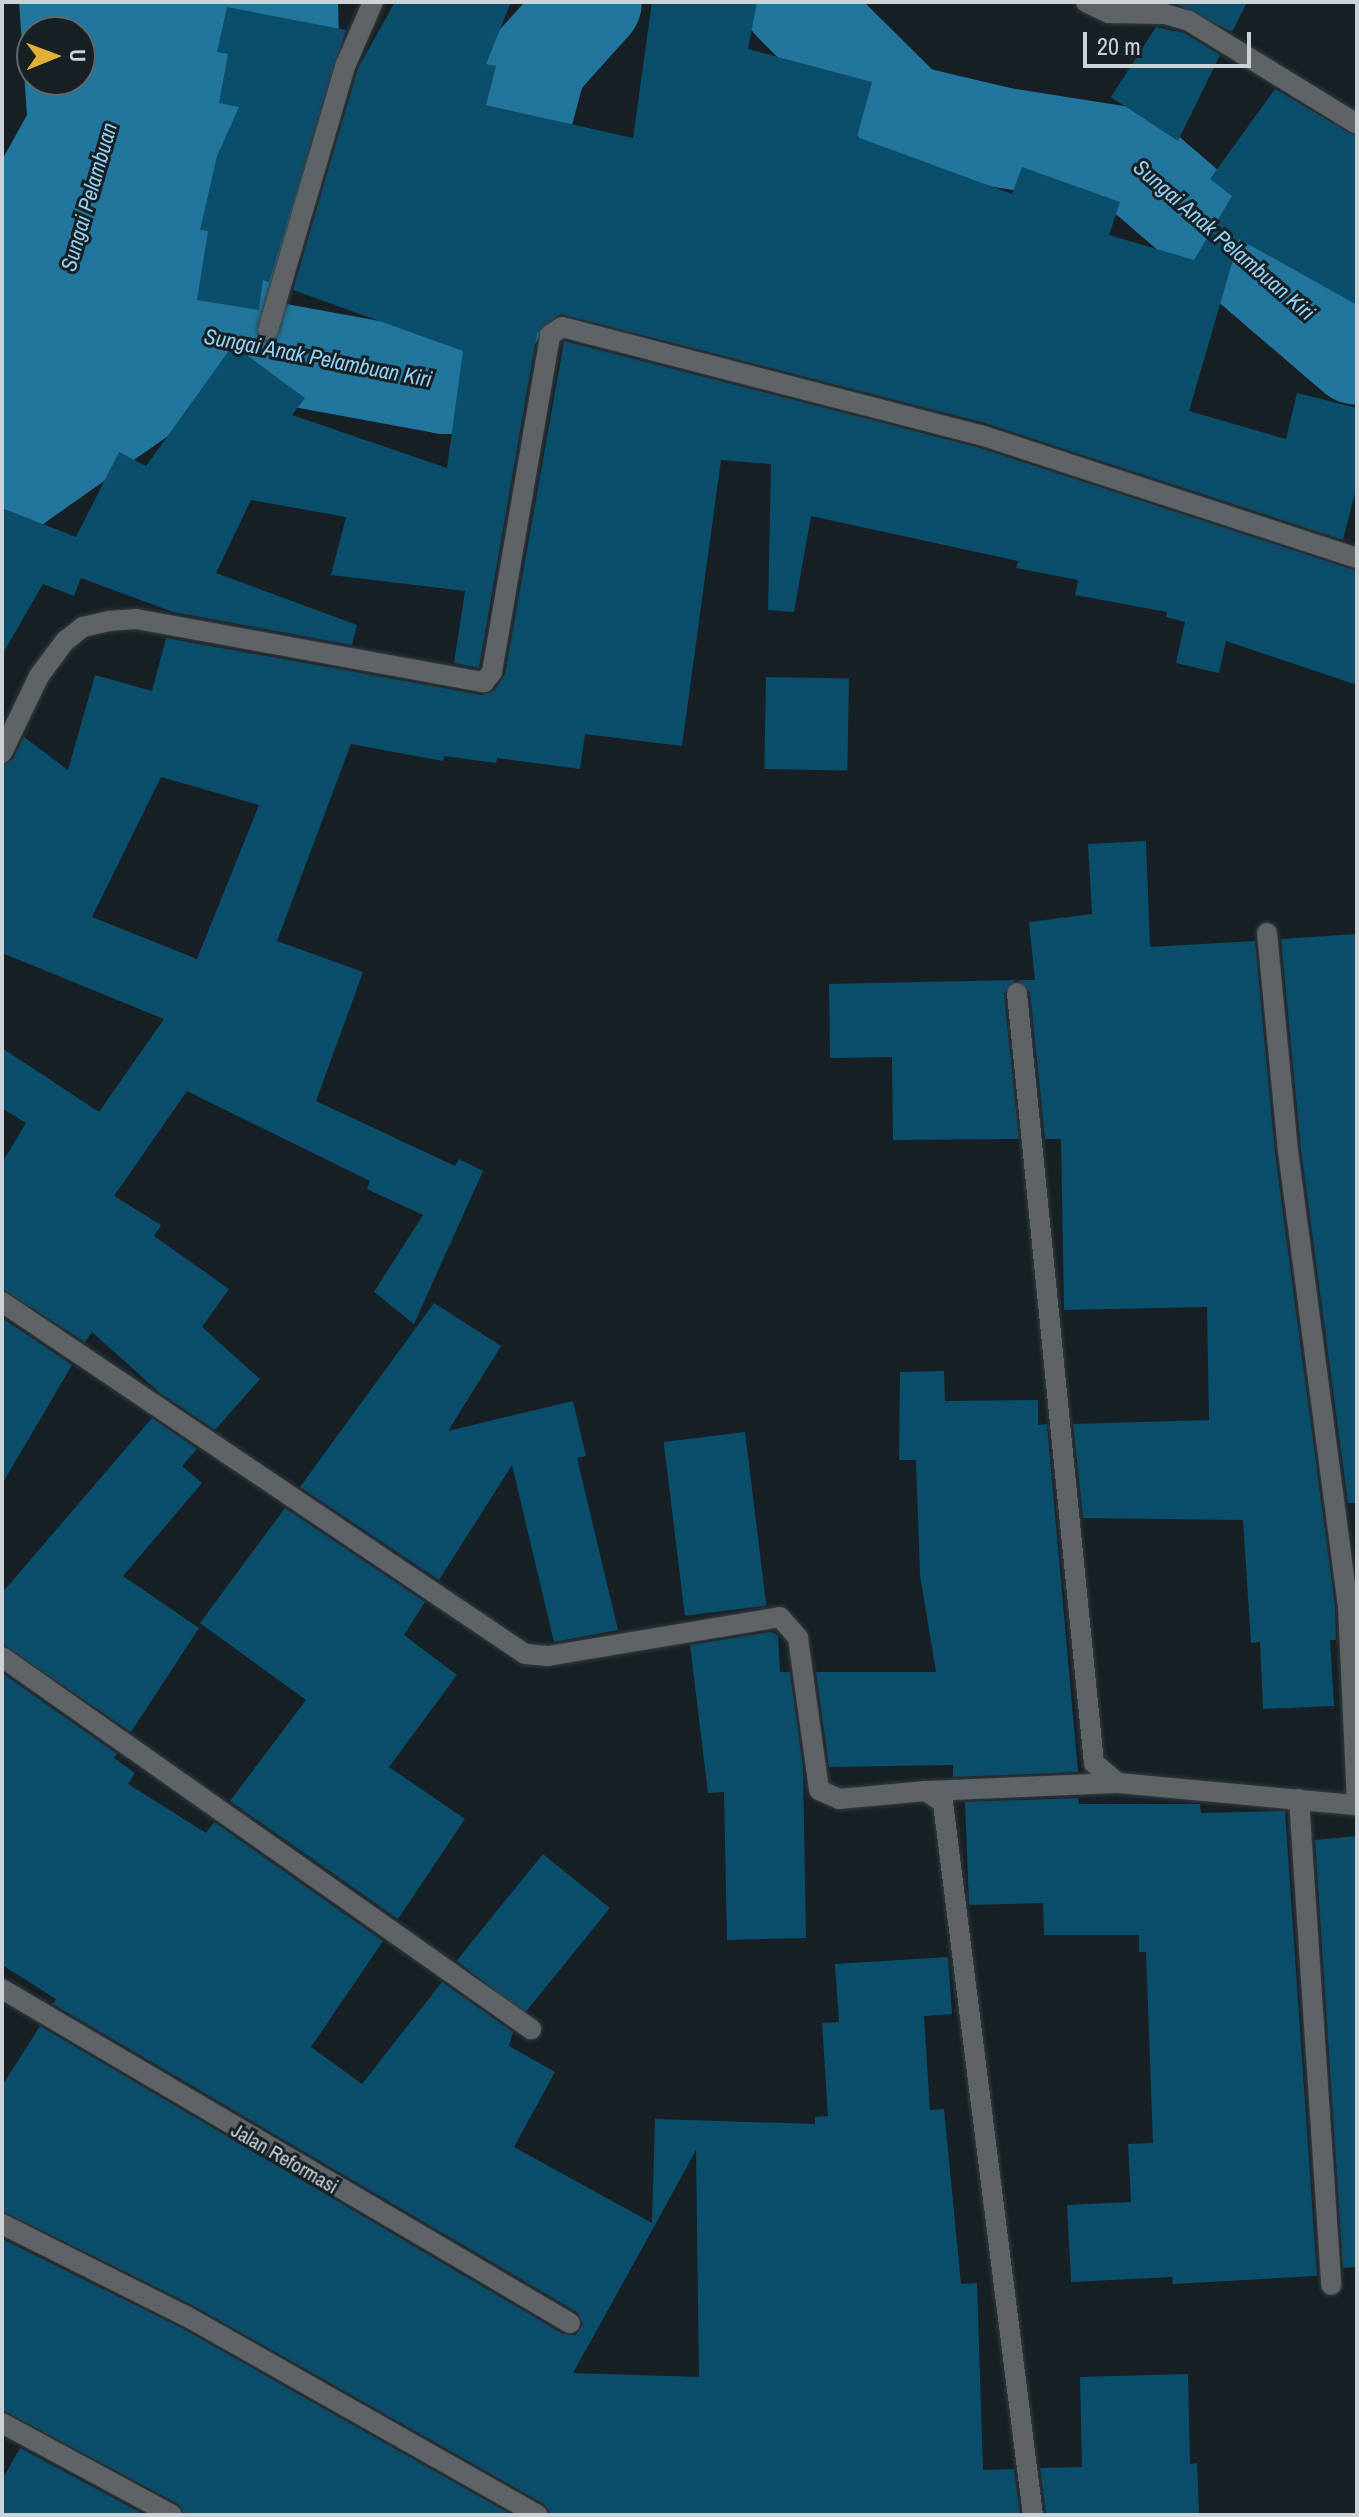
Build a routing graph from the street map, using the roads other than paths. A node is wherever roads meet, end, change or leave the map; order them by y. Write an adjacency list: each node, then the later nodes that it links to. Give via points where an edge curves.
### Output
1 (373, 2): 4 (street, via 346,64)
2 (1086, 2): 3 (street, via 1109,13 1165,14 1189,21)
3 (1357, 124)
4 (268, 330)
5 (1357, 558): 6 (street, via 981,435 562,327 550,335 492,672 484,682 136,619 108,621 83,627 65,641 39,676)
6 (2, 753)
7 (1267, 933): 14 (street, via 1288,1151 1348,1605)
8 (1017, 993): 11 (street, via 1094,1763)
9 (2, 1302): 12 (street, via 525,1654 559,1654 780,1617 798,1638 819,1790 839,1799)
10 (2, 1657): 16 (street)
11 (1118, 1783): 12 (street); 13 (street)
12 (926, 1791): 23 (street, via 943,1803 945,1815)
13 (1299, 1799): 14 (street); 18 (street)
14 (1357, 1805)
15 (2, 1989): 19 (street, Jalan Reformasi)
16 (531, 2029)
17 (2, 2224): 22 (street, via 186,2316)
18 (1331, 2285)
19 (570, 2323)
20 (2, 2423): 21 (street)
21 (172, 2515)
22 (538, 2515)
23 (1033, 2515)

